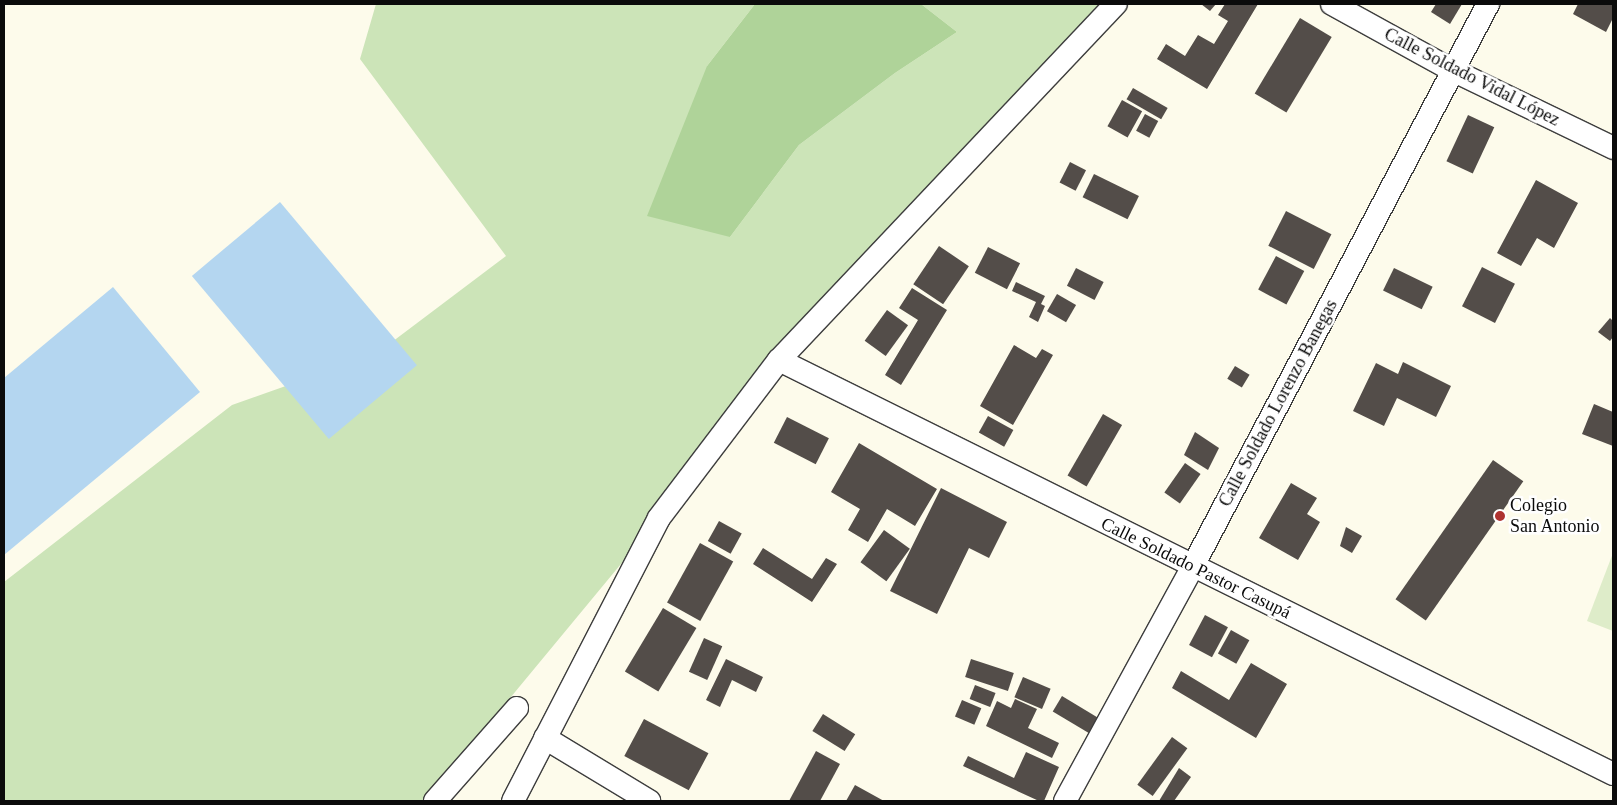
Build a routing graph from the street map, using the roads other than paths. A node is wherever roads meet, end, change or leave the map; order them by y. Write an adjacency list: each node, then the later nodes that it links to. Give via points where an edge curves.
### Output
1 (1116, 4): 6 (street)
2 (1332, 4): 4 (street, Calle Soldado Vidal López)
3 (1488, 4): 4 (street, Calle Soldado Lorenzo Banegas)
4 (1452, 70): 5 (street, Calle Soldado Vidal López); 7 (street, Calle Soldado Lorenzo Banegas)
5 (1613, 148)
6 (779, 360): 7 (street, Calle Soldado Pastor Casupá); 9 (street, via 659,518)
7 (1193, 566): 10 (street, Calle Soldado Pastor Casupá); 14 (street, Calle Soldado Lorenzo Banegas)
8 (517, 708): 11 (street)
9 (545, 738): 12 (street); 13 (street)
10 (1613, 774)
11 (435, 801)
12 (513, 801)
13 (649, 801)
14 (1065, 801)

